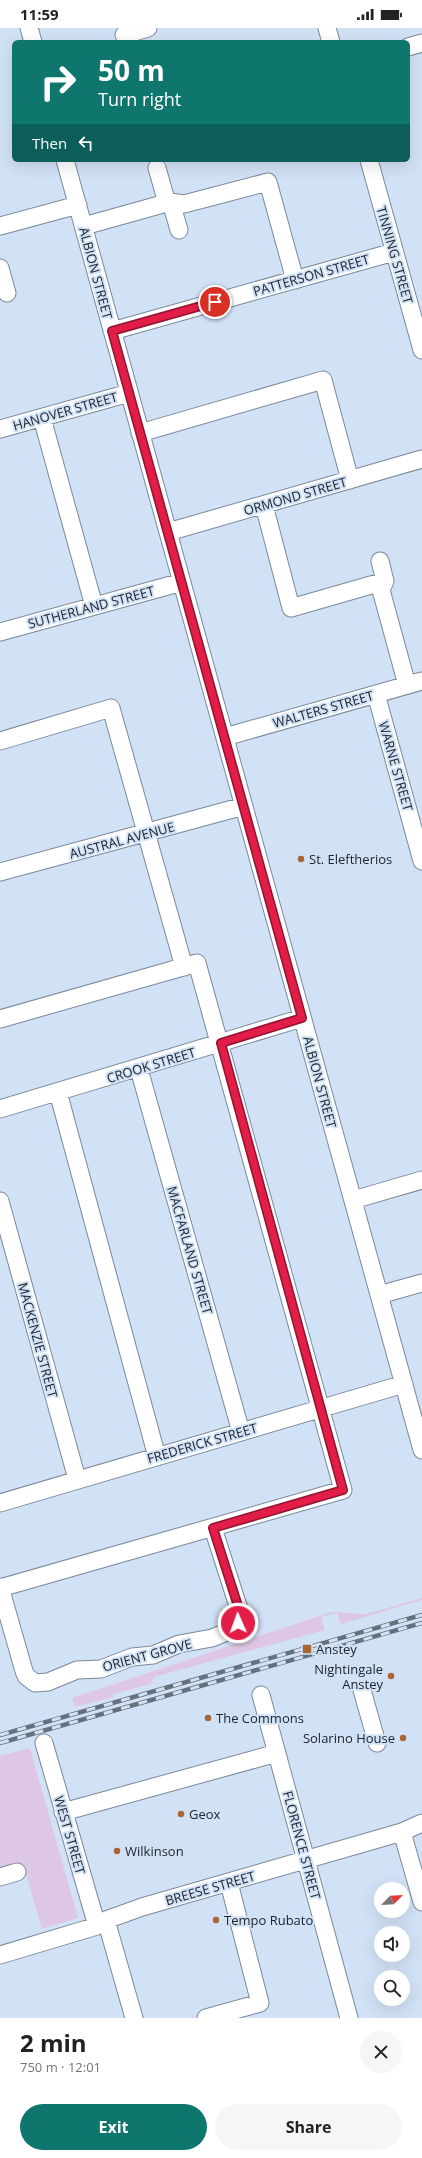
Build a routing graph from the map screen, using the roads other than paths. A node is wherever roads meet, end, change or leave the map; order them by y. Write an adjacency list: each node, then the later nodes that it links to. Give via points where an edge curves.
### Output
1 (29, 28): 5 (street)
2 (148, 28): 4 (street)
3 (327, 28): 6 (street)
4 (124, 35)
5 (32, 40)
6 (330, 40)
7 (422, 43): 8 (street)
8 (410, 46)
9 (66, 162): 13 (street, ALBION STREET)
10 (370, 162): 17 (street, TINNING STREET)
11 (157, 168): 12 (street)
12 (169, 203): 15 (street); 16 (street); 19 (street, via 184,204 268,182)
13 (78, 205): 14 (street); 15 (street, ALBION STREET)
14 (0, 226)
15 (84, 226): 21 (street, ALBION STREET)
16 (179, 230)
17 (394, 252): 19 (street, PATTERSON STREET); 22 (street, TINNING STREET)
18 (0, 268): 20 (street)
19 (294, 280): 21 (street, PATTERSON STREET)
20 (7, 293)
21 (112, 331): 23 (street, ALBION STREET)
22 (422, 350)
23 (129, 393): 24 (street, HANOVER STREET); 26 (street, ALBION STREET)
24 (42, 418): 25 (street, HANOVER STREET); 34 (street)
25 (0, 429)
26 (140, 433): 28 (street, via 323,380); 30 (street, ALBION STREET)
27 (422, 459): 28 (street, ORMOND STREET)
28 (350, 480): 29 (street, ORMOND STREET)
29 (264, 505): 30 (street, ORMOND STREET); 32 (street, via 291,608)
30 (168, 532): 33 (street, ALBION STREET)
31 (380, 561): 32 (street)
32 (385, 581): 36 (street, via 381,590)
33 (182, 582): 34 (street, SUTHERLAND STREET); 38 (street, ALBION STREET)
34 (94, 606): 35 (street, SUTHERLAND STREET)
35 (0, 632)
36 (415, 683): 37 (street, WALTERS STREET)
37 (376, 694): 38 (street, WALTERS STREET); 42 (street, WARNE STREET)
38 (225, 737): 40 (street, ALBION STREET)
39 (0, 741): 41 (street, via 111,708)
40 (244, 806): 41 (street, AUSTRAL AVENUE); 45 (street, ALBION STREET)
41 (147, 833): 43 (street, AUSTRAL AVENUE); 44 (street)
42 (422, 861)
43 (0, 872)
44 (184, 967): 46 (street); 47 (street, via 197,963)
45 (302, 1018): 47 (street, CROOK STREET); 52 (street, ALBION STREET)
46 (0, 1019)
47 (221, 1043): 48 (street, CROOK STREET); 57 (street)
48 (140, 1069): 49 (street, CROOK STREET); 58 (street, MACFARLAND STREET)
49 (58, 1092): 50 (street, CROOK STREET); 60 (street)
50 (0, 1109)
51 (422, 1180): 52 (street)
52 (353, 1200): 55 (street, ALBION STREET)
53 (0, 1201): 61 (street, MACKENZIE STREET)
54 (422, 1283): 55 (street)
55 (379, 1295): 56 (street, ALBION STREET)
56 (404, 1384): 57 (street, FREDERICK STREET); 59 (street, ALBION STREET)
57 (321, 1408): 58 (street, FREDERICK STREET); 63 (street, via 343,1490)
58 (241, 1432): 60 (street, FREDERICK STREET)
59 (422, 1450)
60 (157, 1457): 61 (street, FREDERICK STREET)
61 (77, 1479): 62 (street, FREDERICK STREET)
62 (0, 1502)
63 (213, 1528): 64 (street); 64 (street, ORIENT GROVE, via 238,1606 238,1623 229,1631 212,1638 175,1645 153,1655 132,1657 101,1668 77,1670 48,1682 35,1683 24,1671)
64 (0, 1588)
65 (362, 1690): 68 (street)
66 (261, 1695): 69 (street, FLORENCE STREET)
67 (44, 1743): 70 (street, WEST STREET)
68 (377, 1743)
69 (277, 1752): 70 (street); 73 (street, FLORENCE STREET)
70 (63, 1812): 78 (street, WEST STREET)
71 (422, 1823): 72 (street, BREESE STREET)
72 (402, 1832): 73 (street, BREESE STREET); 77 (street)
73 (306, 1861): 76 (street, BREESE STREET); 82 (street, FLORENCE STREET)
74 (17, 1872): 75 (street)
75 (0, 1877)
76 (229, 1883): 78 (street, BREESE STREET, via 142,1908); 81 (street, via 260,2003)
77 (422, 1902)
78 (101, 1923): 79 (street, BREESE STREET); 80 (street, WEST STREET)
79 (0, 1955)
80 (134, 2018)
81 (206, 2018)
82 (349, 2018)

